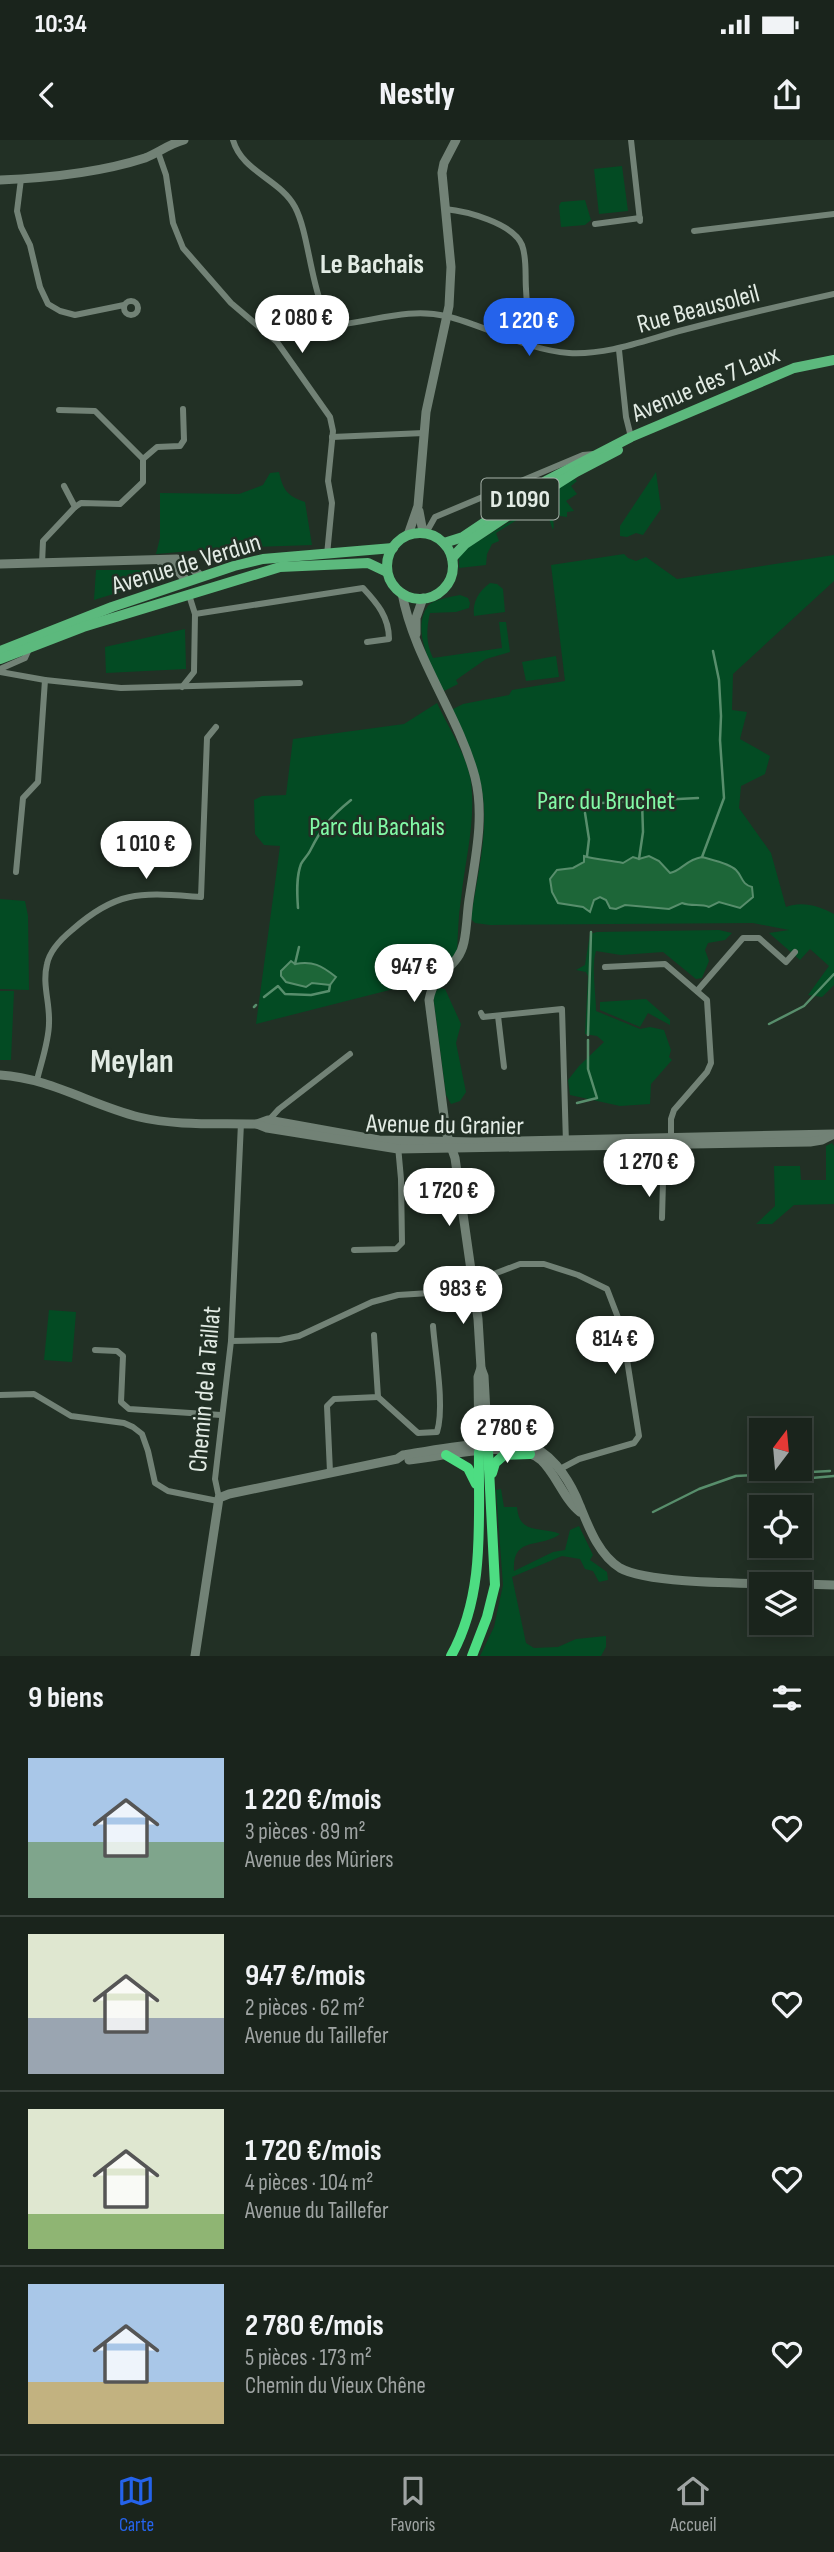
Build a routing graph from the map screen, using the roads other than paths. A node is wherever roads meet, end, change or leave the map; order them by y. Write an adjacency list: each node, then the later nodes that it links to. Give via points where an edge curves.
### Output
1 (184, 140): 5 (street)
2 (233, 140): 14 (street, via 247,164 284,190 295,206 327,319 335,325 386,315)
3 (456, 140): 8 (street, via 444,163)
4 (631, 140): 10 (street, via 640,220)
5 (163, 146): 6 (street, via 143,158 110,166); 22 (street, via 173,223 183,248 231,303 277,342 330,417)
6 (21, 179): 7 (street); 13 (street, via 17,211 48,304 75,315)
7 (0, 180)
8 (445, 209): 14 (street, via 451,267); 15 (street, via 508,229 518,237 523,250)
9 (834, 214): 11 (street)
10 (595, 224)
11 (694, 231)
12 (834, 294): 16 (street, Rue Beausoleil, via 685,329)
13 (124, 304)
14 (447, 316): 15 (street); 21 (street)
15 (526, 343): 16 (street, via 566,353)
16 (618, 350): 23 (street, Rue Beausoleil)
17 (834, 360): 20 (main road, Avenue des 7 Laux / D 1090, via 794,368)
18 (59, 410): 25 (street, via 95,411)
19 (183, 410): 25 (street, via 180,446 157,447)
20 (655, 429): 23 (main road, Avenue des 7 Laux / D 1090); 35 (main road, D 1090, via 576,472 465,544)
21 (424, 433): 22 (street); 27 (street)
22 (332, 437): 34 (street)
23 (631, 437): 24 (main road, Avenue des 7 Laux / D 1090)
24 (596, 454): 29 (street, Avenue des 7 Laux, via 583,455); 32 (main road, Avenue des 7 Laux / D 1090, via 546,481 463,537)
25 (144, 459): 28 (street, via 143,482 120,504 82,503)
26 (64, 486): 28 (street)
27 (418, 506): 29 (street); 30 (street); 31 (street)
28 (75, 507): 38 (street, via 43,541)
29 (435, 517): 30 (street)
30 (426, 533): 31 (main road); 32 (main road)
31 (408, 535): 33 (main road)
32 (444, 543): 35 (main road)
33 (393, 548): 34 (main road, Avenue de Verdun); 39 (main road)
34 (327, 555): 40 (main road, Avenue de Verdun, via 263,559)
35 (452, 558): 44 (main road, via 447,585)
36 (153, 560): 38 (street); 40 (street, via 187,562); 41 (street, via 173,565)
37 (0, 564): 38 (street)
38 (41, 564)
39 (387, 572): 42 (main road, Avenue de Verdun, via 368,563 295,565); 43 (main road)
40 (200, 576): 41 (main road, Avenue de Verdun); 42 (main road)
41 (186, 580): 42 (main road); 49 (main road, Avenue de Verdun)
42 (194, 593): 45 (street); 48 (main road, Avenue de Verdun)
43 (402, 593): 44 (main road); 47 (street)
44 (423, 598): 47 (street, via 416,618)
45 (195, 611): 46 (street, via 363,588 387,619 389,629 389,639); 54 (street, via 194,672)
46 (367, 642)
47 (416, 643): 72 (street, via 470,763 480,807 464,940 457,959 433,983 429,1000)
48 (30, 646): 50 (main road, Avenue de Verdun); 51 (street, via 24,658)
49 (0, 651)
50 (0, 659)
51 (0, 670): 52 (street)
52 (46, 680): 54 (street, via 121,688); 56 (street, via 38,782 23,798)
53 (300, 683): 54 (street)
54 (182, 687)
55 (216, 727): 65 (street, via 207,738 201,897 120,897 92,912 57,945 47,961 44,986 49,1023)
56 (16, 872)
57 (795, 952): 59 (street, via 786,962 759,938 743,938)
58 (605, 967): 59 (street, via 665,964)
59 (697, 991): 70 (street, via 707,1000 712,1063 674,1110)
60 (481, 1013): 61 (street, via 483,1017)
61 (498, 1016): 63 (street); 69 (street, via 562,1009)
62 (350, 1054): 67 (street, via 279,1109)
63 (504, 1067)
64 (0, 1075): 65 (street, Avenue du Granier)
65 (37, 1080): 66 (street, Avenue du Granier, via 140,1117)
66 (241, 1123): 67 (street, Avenue du Granier); 79 (street, Chemin de la Taillat)
67 (268, 1124): 71 (street, Avenue du Granier)
68 (834, 1134): 70 (street, Avenue du Granier)
69 (566, 1142): 70 (street, Avenue du Granier); 72 (street, Avenue du Granier)
70 (671, 1142)
71 (398, 1145): 72 (street, Avenue du Granier); 75 (street, via 402,1244 396,1249)
72 (451, 1145): 76 (street)
73 (663, 1181): 74 (street)
74 (662, 1218)
75 (354, 1250)
76 (473, 1282): 79 (street, via 372,1302 299,1336); 84 (street); 88 (street, via 520,1264 544,1264 607,1289 622,1328 639,1436 635,1443)
77 (433, 1326): 82 (street, via 437,1432 418,1433)
78 (374, 1335): 82 (street)
79 (231, 1340): 83 (street, Chemin de la Taillat)
80 (95, 1350): 83 (street, via 117,1351 122,1356 121,1402 129,1409)
81 (0, 1395): 92 (street, via 34,1394 71,1416 133,1427 142,1434 155,1483)
82 (378, 1397): 89 (street, via 334,1399 327,1406)
83 (221, 1415): 92 (street, Chemin de la Taillat, via 215,1479)
84 (483, 1448): 85 (street); 86 (street); 87 (street, via 415,1453); 88 (street, via 530,1445); 90 (highway); 91 (highway)
85 (530, 1454): 90 (highway, via 501,1456); 93 (street, via 541,1460)
86 (446, 1455): 87 (street); 91 (highway, via 468,1468)
87 (397, 1459): 89 (street)
88 (560, 1469): 93 (street)
89 (330, 1472): 92 (street)
90 (489, 1486): 99 (highway, via 495,1585)
91 (478, 1494): 98 (highway, via 477,1580)
92 (218, 1499): 97 (street, Chemin de la Taillat)
93 (583, 1513): 94 (street, via 612,1562 633,1574)
94 (749, 1582)
95 (812, 1584): 96 (street)
96 (834, 1585)
97 (195, 1656)
98 (451, 1656)
99 (472, 1656)

